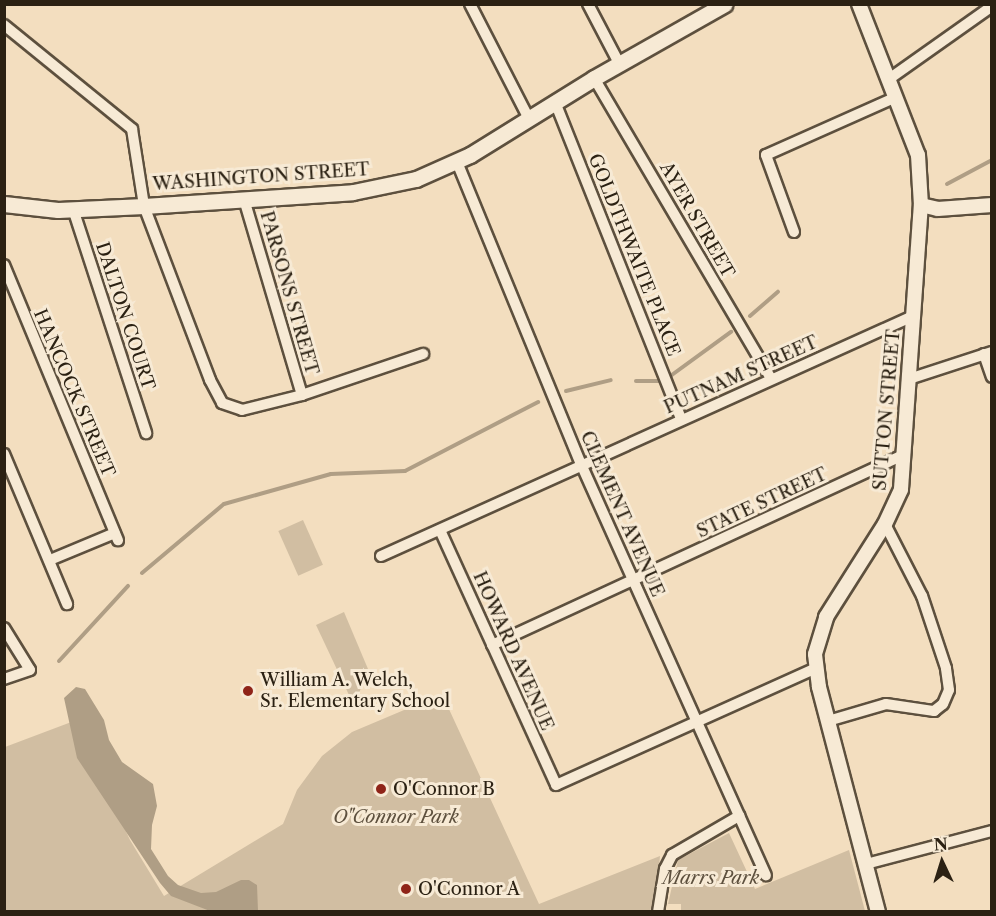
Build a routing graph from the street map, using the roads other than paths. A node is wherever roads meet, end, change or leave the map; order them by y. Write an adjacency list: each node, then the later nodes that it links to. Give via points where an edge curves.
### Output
1 (470, 4): 12 (street)
2 (588, 4): 7 (street)
3 (725, 4): 7 (main road, WASHINGTON STREET)
4 (859, 4): 9 (street, SUTTON STREET)
5 (992, 6): 9 (street)
6 (4, 25): 17 (street, via 132,129)
7 (619, 63): 8 (main road, WASHINGTON STREET)
8 (594, 78): 11 (main road, WASHINGTON STREET); 26 (street, AYER STREET)
9 (889, 79): 10 (street, SUTTON STREET)
10 (896, 97): 16 (street, SUTTON STREET, via 918,155); 20 (street, via 766,155)
11 (555, 102): 12 (main road, WASHINGTON STREET); 29 (street, GOLDTHWAITE PLACE)
12 (529, 119): 13 (main road, WASHINGTON STREET)
13 (457, 162): 14 (main road, WASHINGTON STREET, via 416,179 367,190); 33 (street, CLEMENT AVENUE)
14 (244, 199): 17 (main road, WASHINGTON STREET); 28 (street, PARSONS STREET)
15 (4, 204): 19 (main road, WASHINGTON STREET)
16 (921, 205): 18 (street, via 938,209); 22 (street, SUTTON STREET)
17 (144, 206): 19 (main road, WASHINGTON STREET); 28 (street, PARSONS STREET, via 222,403 242,410)
18 (992, 206)
19 (72, 209): 30 (street, DALTON COURT)
20 (795, 232)
21 (4, 265): 37 (street, HANCOCK STREET, via 117,536)
22 (913, 316): 26 (street, PUTNAM STREET); 27 (street, SUTTON STREET)
23 (988, 353): 25 (street); 27 (street)
24 (423, 354): 28 (street, PARSONS STREET)
25 (992, 377)
26 (771, 379): 29 (street, PUTNAM STREET)
27 (909, 379): 32 (street, SUTTON STREET)
28 (302, 396)
29 (681, 419): 33 (street, PUTNAM STREET)
30 (146, 433)
31 (4, 454): 37 (street)
32 (904, 454): 34 (street, SUTTON STREET, via 901,489); 38 (street, STATE STREET)
33 (581, 464): 35 (street, PUTNAM STREET); 38 (street, CLEMENT AVENUE)
34 (885, 524): 42 (street, SUTTON STREET, via 826,617 817,639); 44 (street, via 925,602 949,690 943,704 934,711 886,704)
35 (440, 530): 36 (street, PUTNAM STREET); 41 (street, HOWARD AVENUE)
36 (381, 556)
37 (50, 560): 39 (street)
38 (634, 583): 41 (street, STATE STREET); 45 (street, CLEMENT AVENUE)
39 (67, 604)
40 (4, 628): 43 (street, via 30,670)
41 (492, 645): 45 (street, HOWARD AVENUE, via 556,785)
42 (816, 668): 44 (street, SUTTON STREET); 45 (street)
43 (4, 679)
44 (828, 721): 48 (street, SUTTON STREET)
45 (697, 724): 46 (street, CLEMENT AVENUE)
46 (739, 816): 49 (street, CLEMENT AVENUE); 50 (street, via 672,855 665,868)
47 (992, 831): 48 (street)
48 (866, 864): 51 (street, SUTTON STREET)
49 (766, 875)
50 (658, 912)
51 (878, 912)

